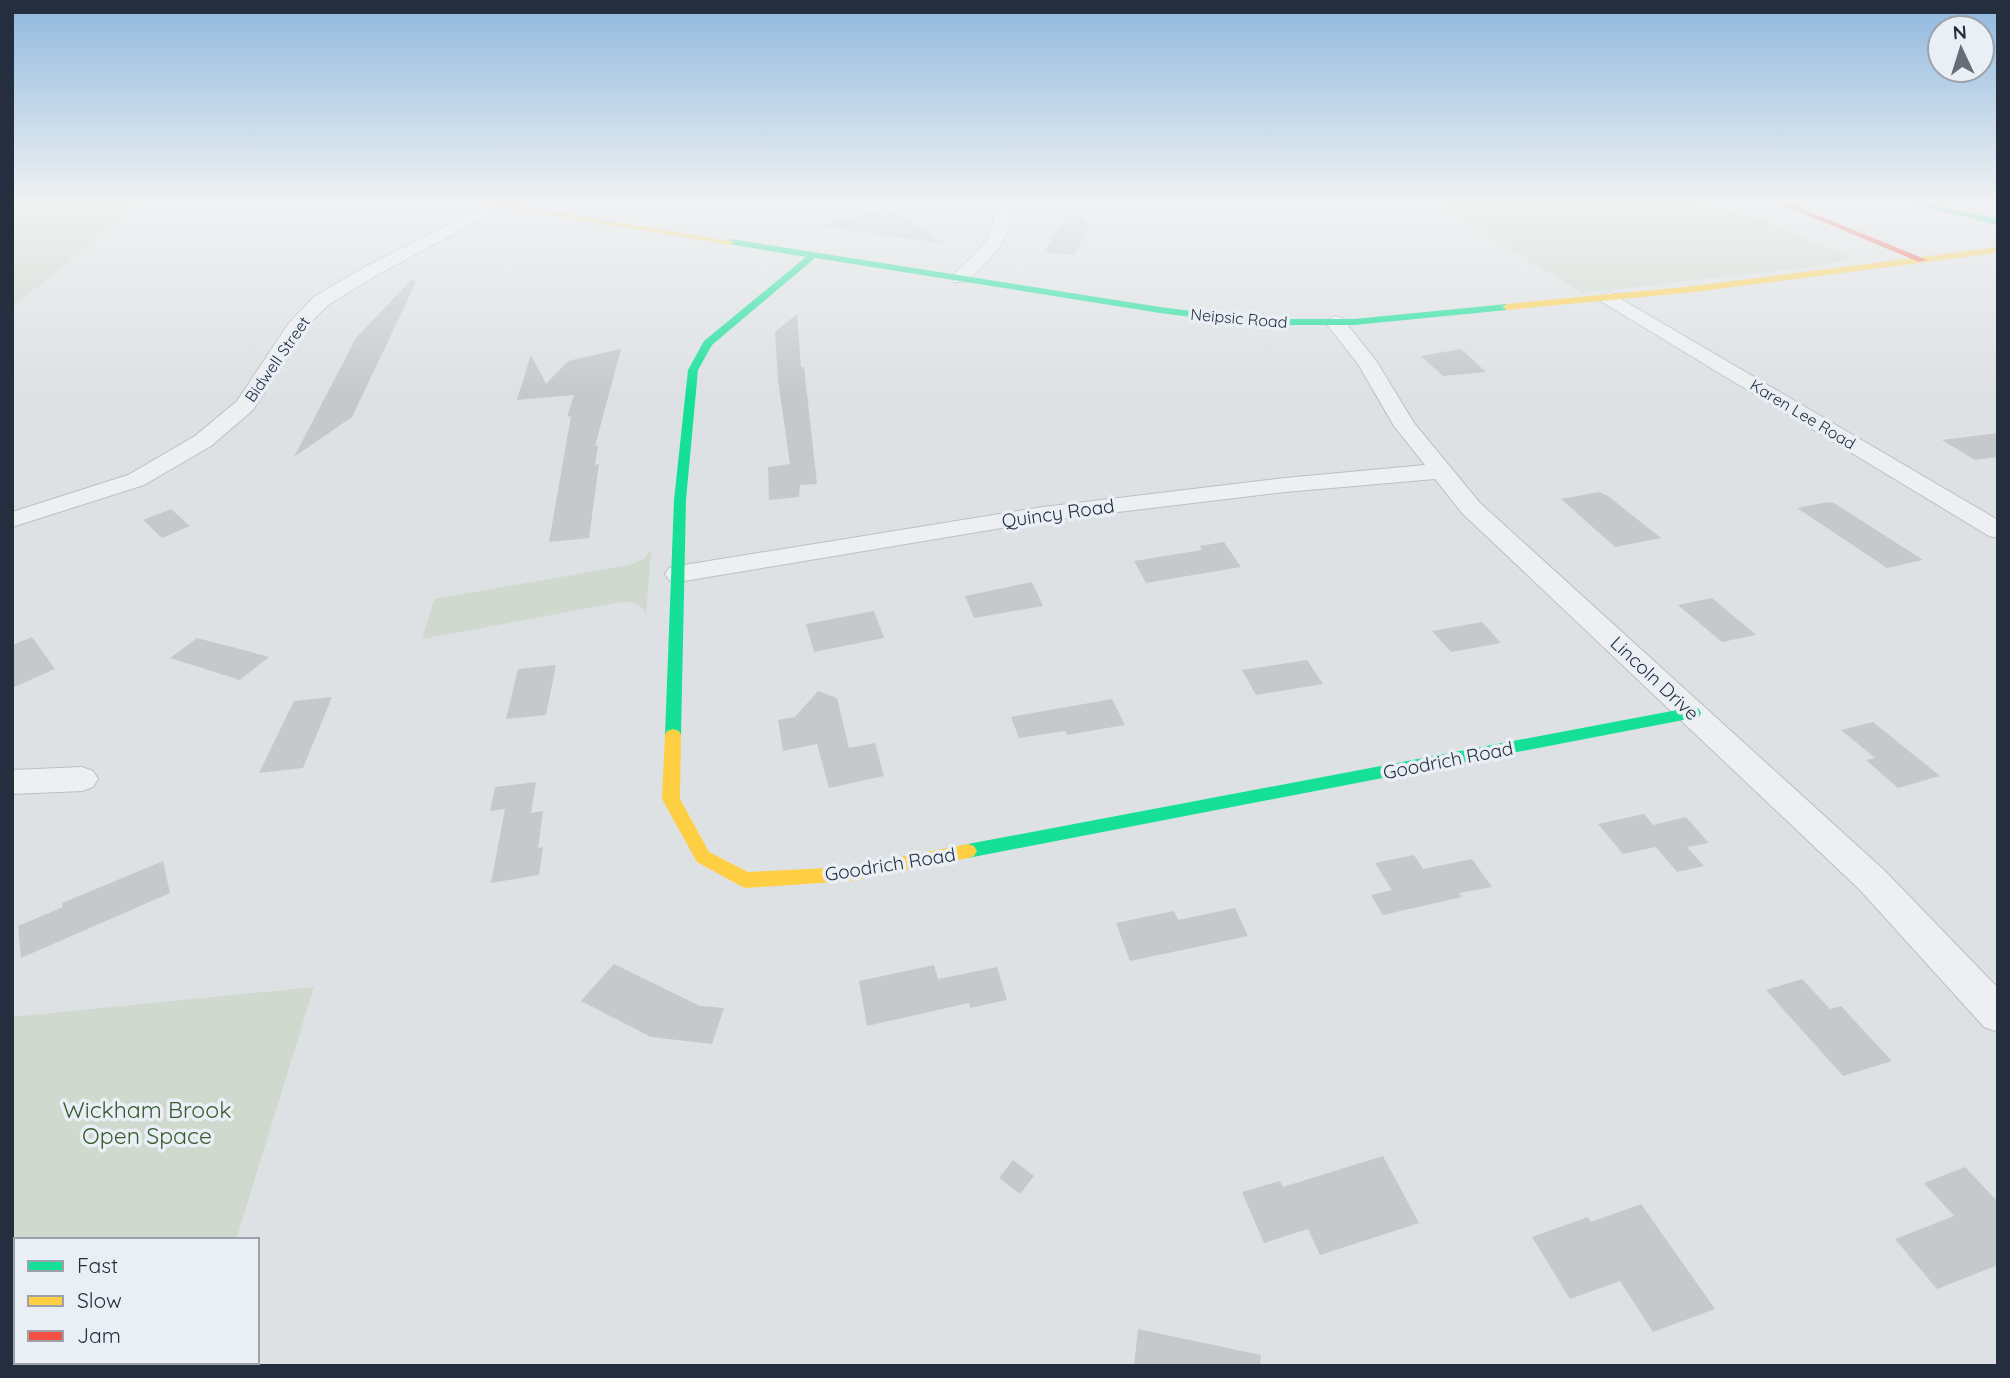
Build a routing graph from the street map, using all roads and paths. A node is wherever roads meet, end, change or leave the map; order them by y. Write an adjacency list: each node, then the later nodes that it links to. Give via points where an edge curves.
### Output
1 (377, 267): 10 (street, Bidwell Street, via 321,300 296,327 245,405 203,441 135,480)
2 (798, 267): 12 (main road, Goodrich Road, via 708,343 693,370)
3 (892, 267): 6 (main road, Neipsic Road)
4 (970, 267): 6 (street)
5 (1863, 267): 7 (main road, Neipsic Road)
6 (960, 278): 8 (main road, Neipsic Road, via 1219,318)
7 (1609, 298): 8 (main road, Neipsic Road); 11 (street, Karen Lee Road)
8 (1335, 322): 9 (street, Lincoln Drive)
9 (1441, 471): 12 (street, Quincy Road, via 1043,514); 13 (street, Lincoln Drive, via 1471,508)
10 (12, 520)
11 (1998, 531)
12 (678, 574): 13 (main road, Goodrich Road, via 671,799 703,857 746,880 849,874)
13 (1693, 713): 16 (street, Lincoln Drive, via 1872,880)
14 (82, 779): 15 (street)
15 (12, 782)
16 (1998, 1015)

